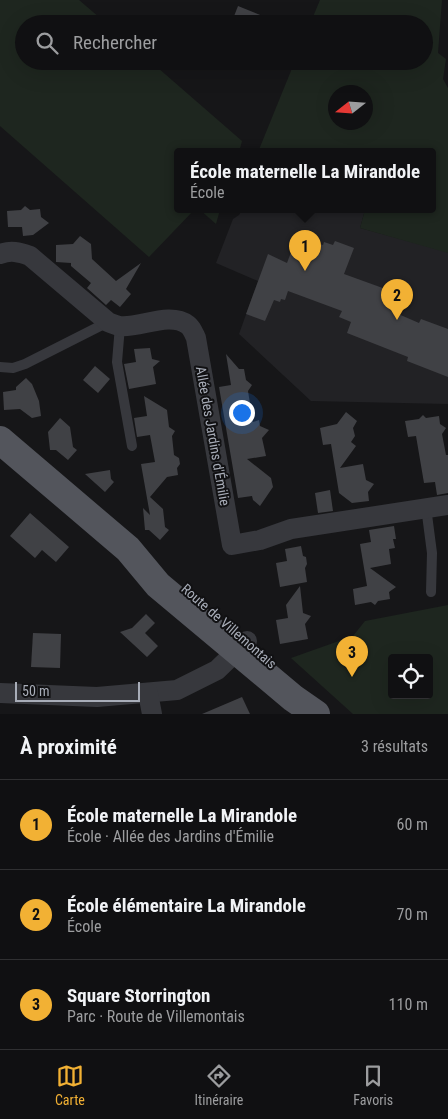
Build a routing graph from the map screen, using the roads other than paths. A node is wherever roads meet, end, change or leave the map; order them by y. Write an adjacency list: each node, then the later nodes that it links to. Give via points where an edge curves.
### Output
1 (0, 254): 2 (street, via 19,252 30,256)
2 (114, 324): 3 (lane, via 25,364 13,368); 5 (lane, via 117,362); 7 (street, Allée des Jardins d'Émilie, via 178,320 188,325 196,338 232,545 260,540 291,529)
3 (0, 367)
4 (0, 440): 9 (main road, Route de Villemontais, via 128,549 158,585)
5 (132, 446)
6 (448, 505): 7 (street, Allée des Jardins d'Émilie)
7 (426, 507): 8 (lane, via 432,553)
8 (431, 592)
9 (242, 646): 11 (street, via 217,670 177,690); 13 (main road, Route de Villemontais, via 293,698); 14 (main road, Route de Villemontais, via 300,687)
10 (0, 693): 11 (street, via 97,697)
11 (148, 693): 12 (street)
12 (152, 714)
13 (316, 714)
14 (320, 714)

